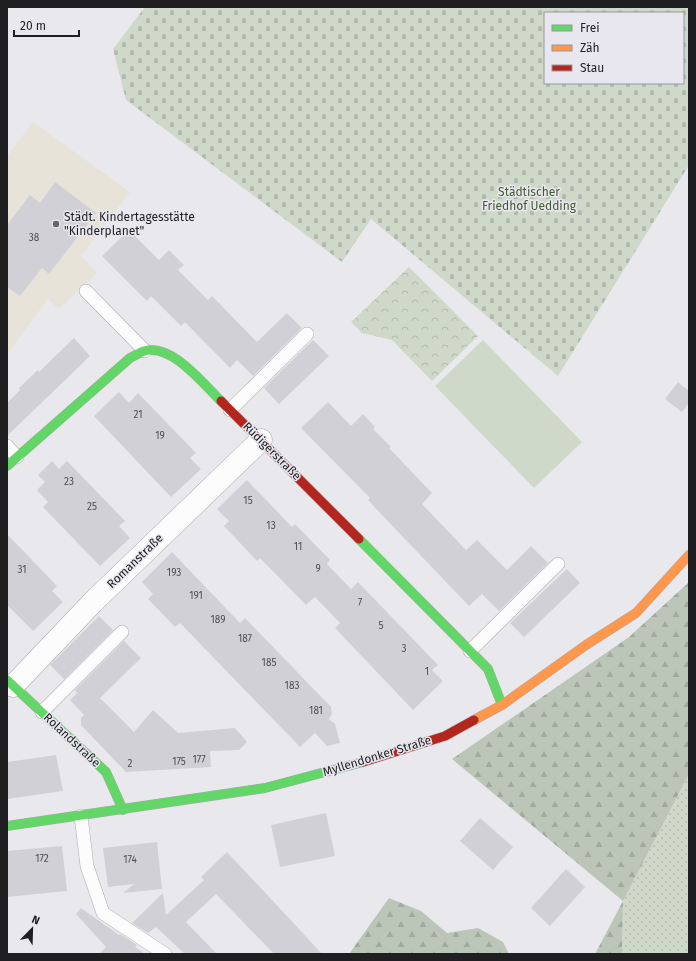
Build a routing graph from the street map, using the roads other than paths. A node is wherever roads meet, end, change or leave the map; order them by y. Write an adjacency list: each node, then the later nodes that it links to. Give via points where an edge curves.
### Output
1 (86, 290): 3 (lane)
2 (307, 334): 4 (lane)
3 (145, 352): 4 (street, Rüdigerstraße, via 164,352 180,362); 7 (street, Rüdigerstraße, via 130,358)
4 (230, 410): 5 (street, Rüdigerstraße)
5 (261, 440): 12 (street, Rüdigerstraße); 13 (street, Romanstraße)
6 (7, 446): 7 (lane)
7 (17, 456): 8 (street, Rüdigerstraße)
8 (7, 466)
9 (689, 555): 14 (street, Myllendonker Straße, via 636,613)
10 (558, 564): 12 (lane)
11 (122, 632): 15 (lane)
12 (470, 651): 14 (street, Rüdigerstraße, via 488,669)
13 (10, 683): 15 (street, Rolandstraße)
14 (502, 705): 16 (street, Myllendonker Straße, via 445,736 376,758 265,788)
15 (42, 712): 16 (street, Rolandstraße, via 106,772)
16 (123, 810): 17 (street, Myllendonker Straße)
17 (81, 816): 18 (street, Myllendonker Straße); 19 (lane, via 88,866 103,913)
18 (7, 826)
19 (165, 954)

